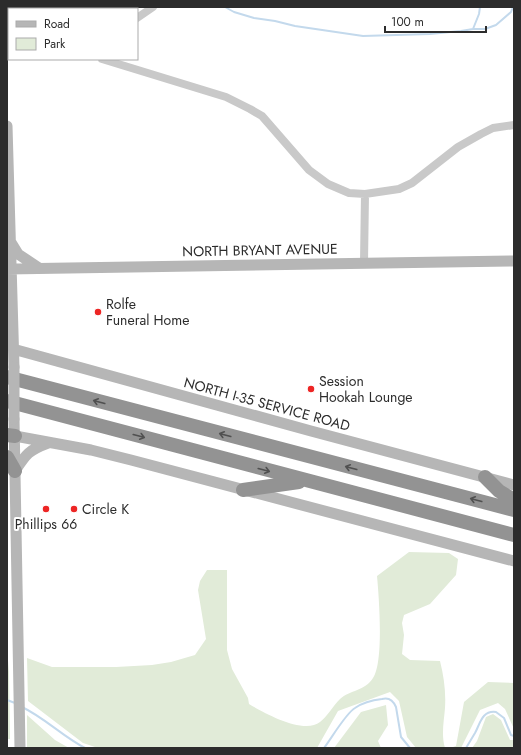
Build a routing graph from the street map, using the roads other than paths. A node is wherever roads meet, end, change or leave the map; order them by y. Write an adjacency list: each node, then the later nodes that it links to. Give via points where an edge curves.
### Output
1 (153, 7): 2 (street)
2 (138, 17)
3 (105, 60): 6 (street, via 226,97 250,108 262,116 309,170 328,184 349,193)
4 (514, 125): 6 (street, via 494,128 463,144 412,183 399,189)
5 (7, 126): 7 (main road)
6 (365, 194): 9 (street)
7 (10, 241): 10 (main road, via 18,254); 11 (main road)
8 (514, 261): 9 (main road, NORTH BRYANT AVENUE)
9 (364, 262): 10 (main road, NORTH BRYANT AVENUE)
10 (40, 268): 11 (main road, NORTH BRYANT AVENUE)
11 (9, 269): 12 (main road)
12 (14, 349): 13 (main road); 19 (main road, NORTH I-35 SERVICE ROAD, via 311,432)
13 (10, 372): 15 (main road, bridge, via 14,419); 24 (highway, one-way to 13)
14 (7, 401): 20 (highway, one-way to 20)
15 (11, 436): 16 (main road); 18 (main road)
16 (48, 443): 18 (main road, via 32,450); 22 (main road, via 90,450)
17 (7, 457): 18 (highway)
18 (15, 471): 27 (main road)
19 (485, 477): 21 (main road, NORTH I-35 SERVICE ROAD); 23 (highway, via 499,491)
20 (305, 481): 22 (highway); 25 (highway)
21 (514, 485)
22 (243, 490): 26 (main road)
23 (514, 500)
24 (514, 510)
25 (514, 536)
26 (514, 561)
27 (20, 748)

